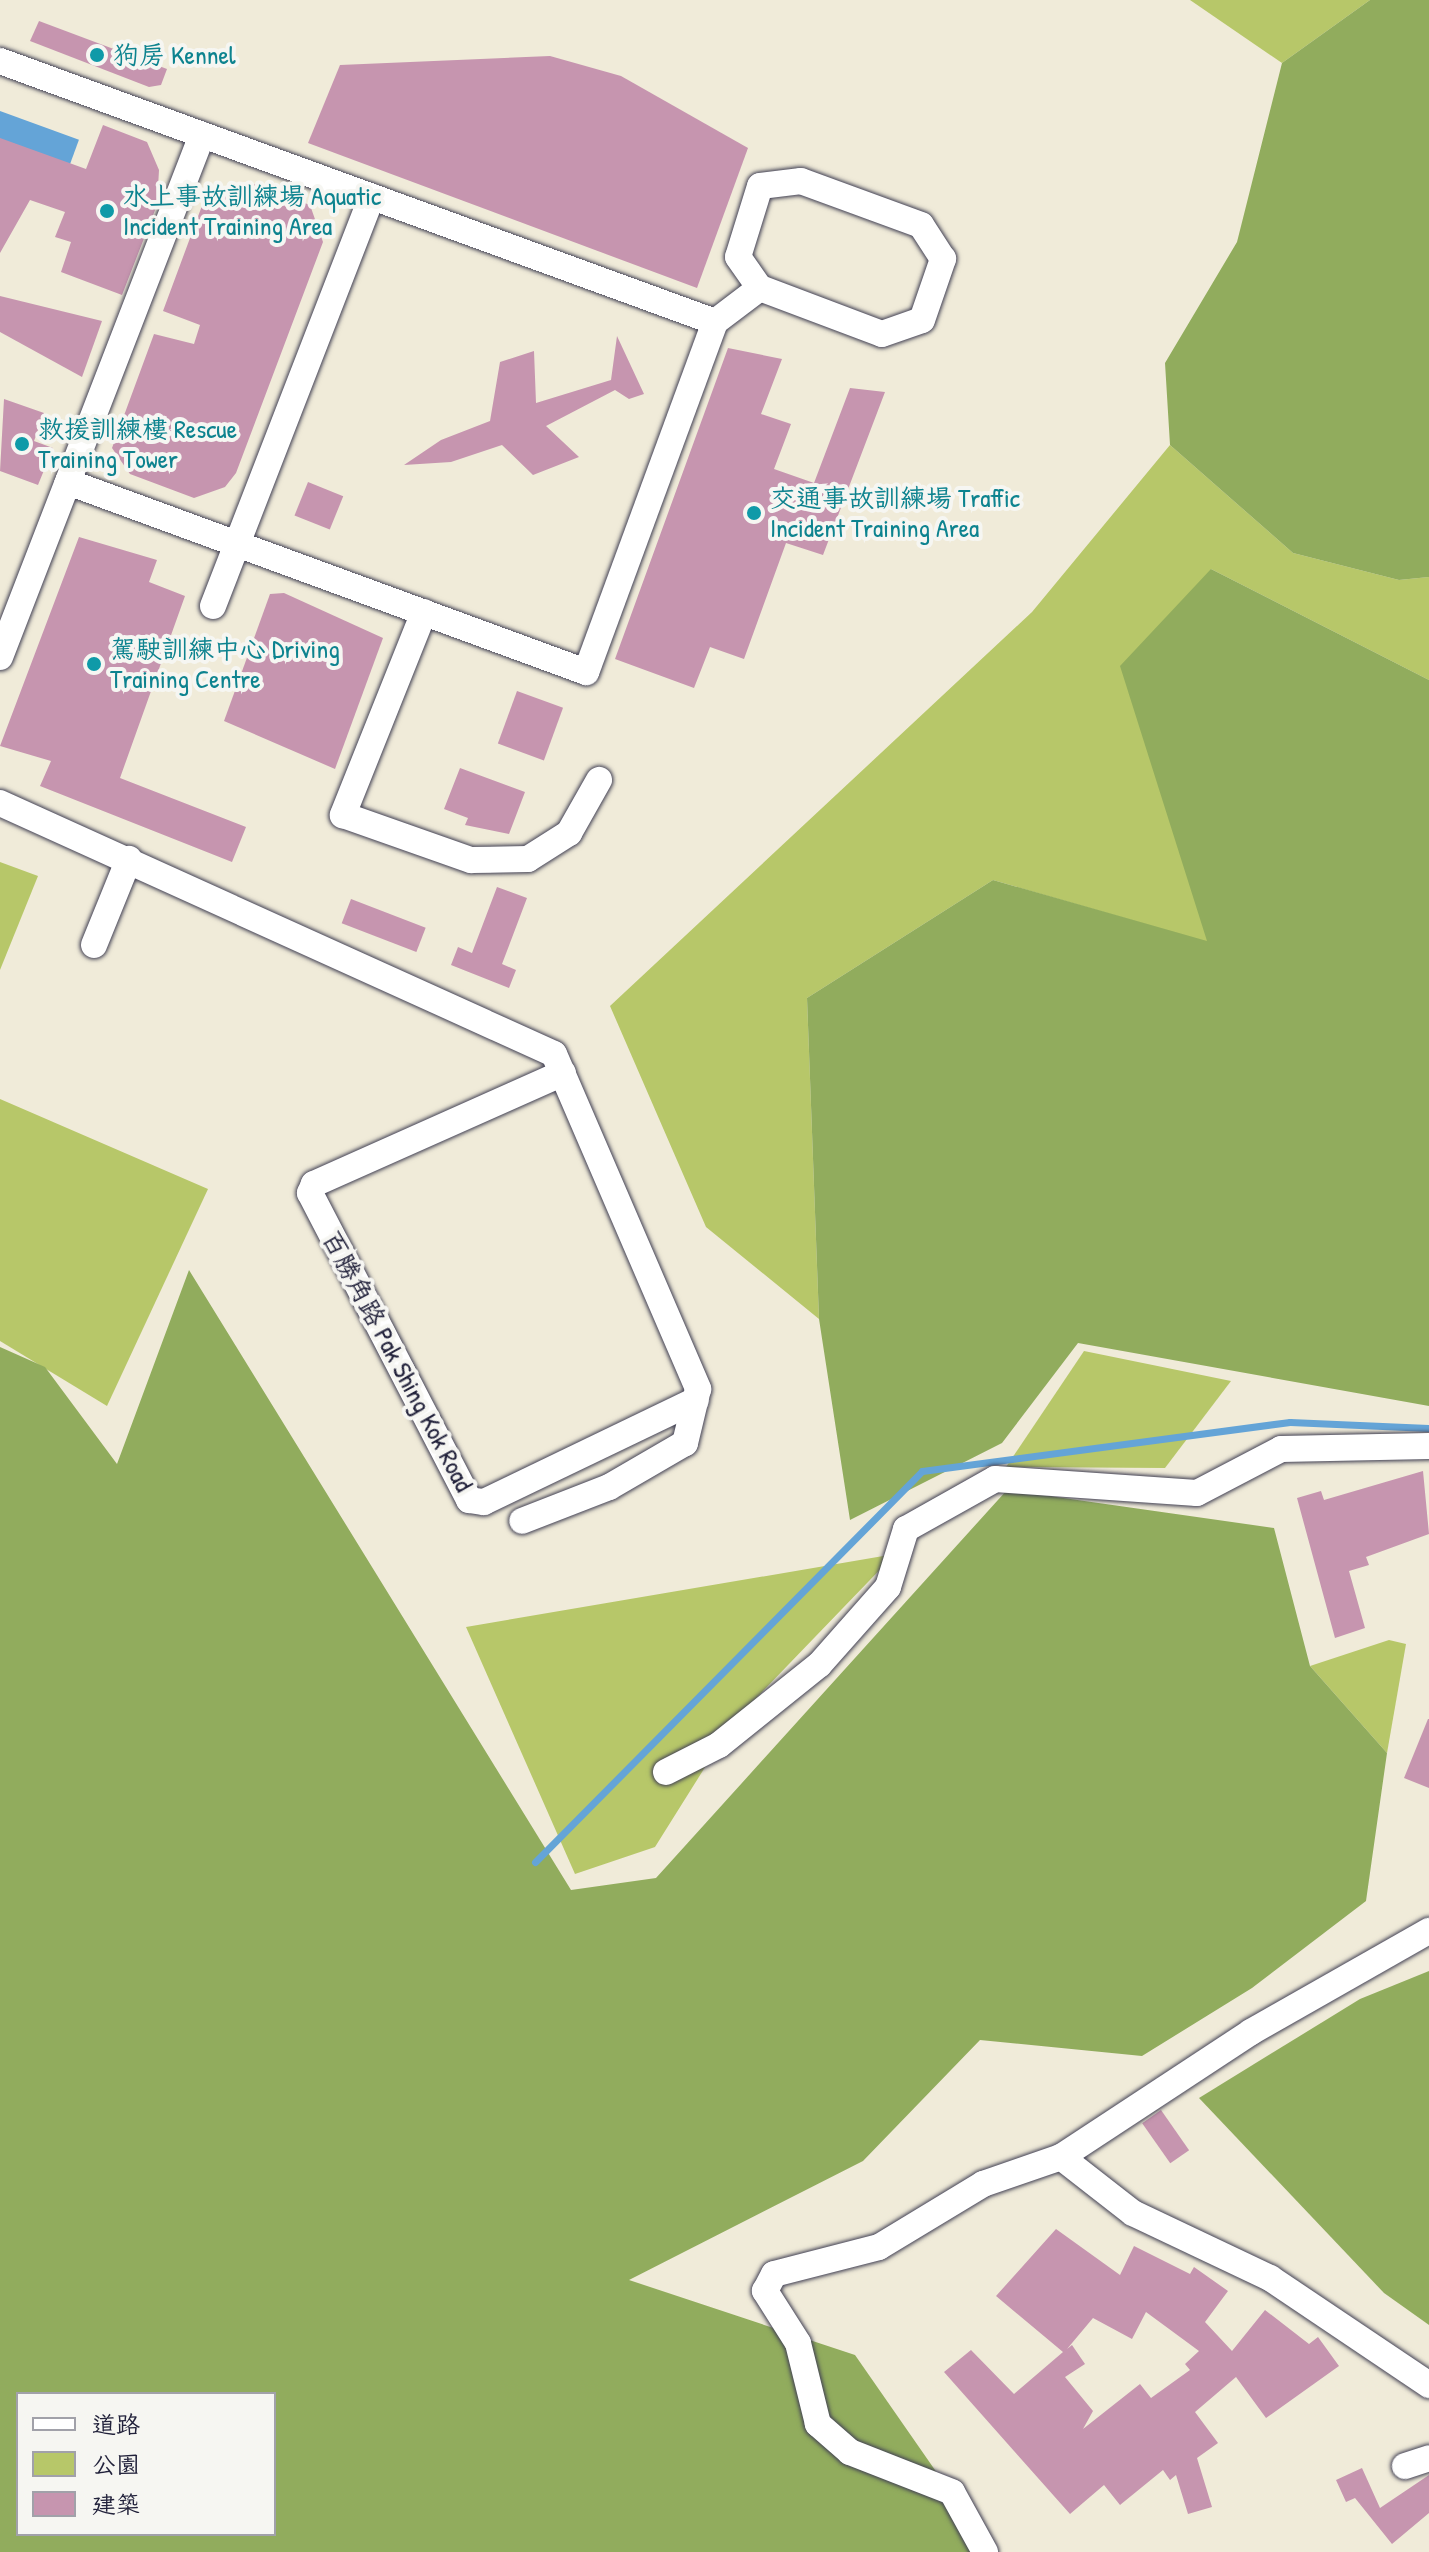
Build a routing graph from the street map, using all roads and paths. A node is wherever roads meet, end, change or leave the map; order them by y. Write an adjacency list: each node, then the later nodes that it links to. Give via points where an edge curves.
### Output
1 (0, 61): 2 (street)
2 (202, 135): 3 (street); 6 (street)
3 (372, 197): 5 (street); 7 (street)
4 (760, 288): 4 (street, via 882,334 922,320 943,259 921,225 801,181 760,186 738,257); 5 (street)
5 (715, 322): 9 (street, via 586,672)
6 (68, 482): 7 (street); 10 (street)
7 (239, 545): 8 (street); 9 (street)
8 (213, 606)
9 (424, 612): 11 (street, via 343,815 471,860 528,859 569,833)
10 (0, 657)
11 (599, 780)
12 (0, 803): 13 (street)
13 (129, 859): 14 (street); 15 (street, via 554,1054)
14 (94, 945)
15 (566, 1079): 16 (street); 16 (street, 百勝角路 Pak Shing Kok Road, via 314,1184 310,1193 469,1500 484,1502)
16 (696, 1400): 18 (street, via 685,1443 609,1487)
17 (1429, 1446): 19 (street, via 1281,1449 1197,1493 995,1479 906,1529 888,1587 819,1665 719,1745)
18 (522, 1521)
19 (666, 1772)
20 (1429, 1931): 21 (street, via 1251,2032)
21 (1061, 2157): 22 (street, via 1133,2213 1270,2278); 23 (street, via 983,2184 879,2247 774,2274 765,2291 798,2343 818,2424 850,2452 952,2492 975,2522)
22 (1429, 2385)
23 (985, 2552)

